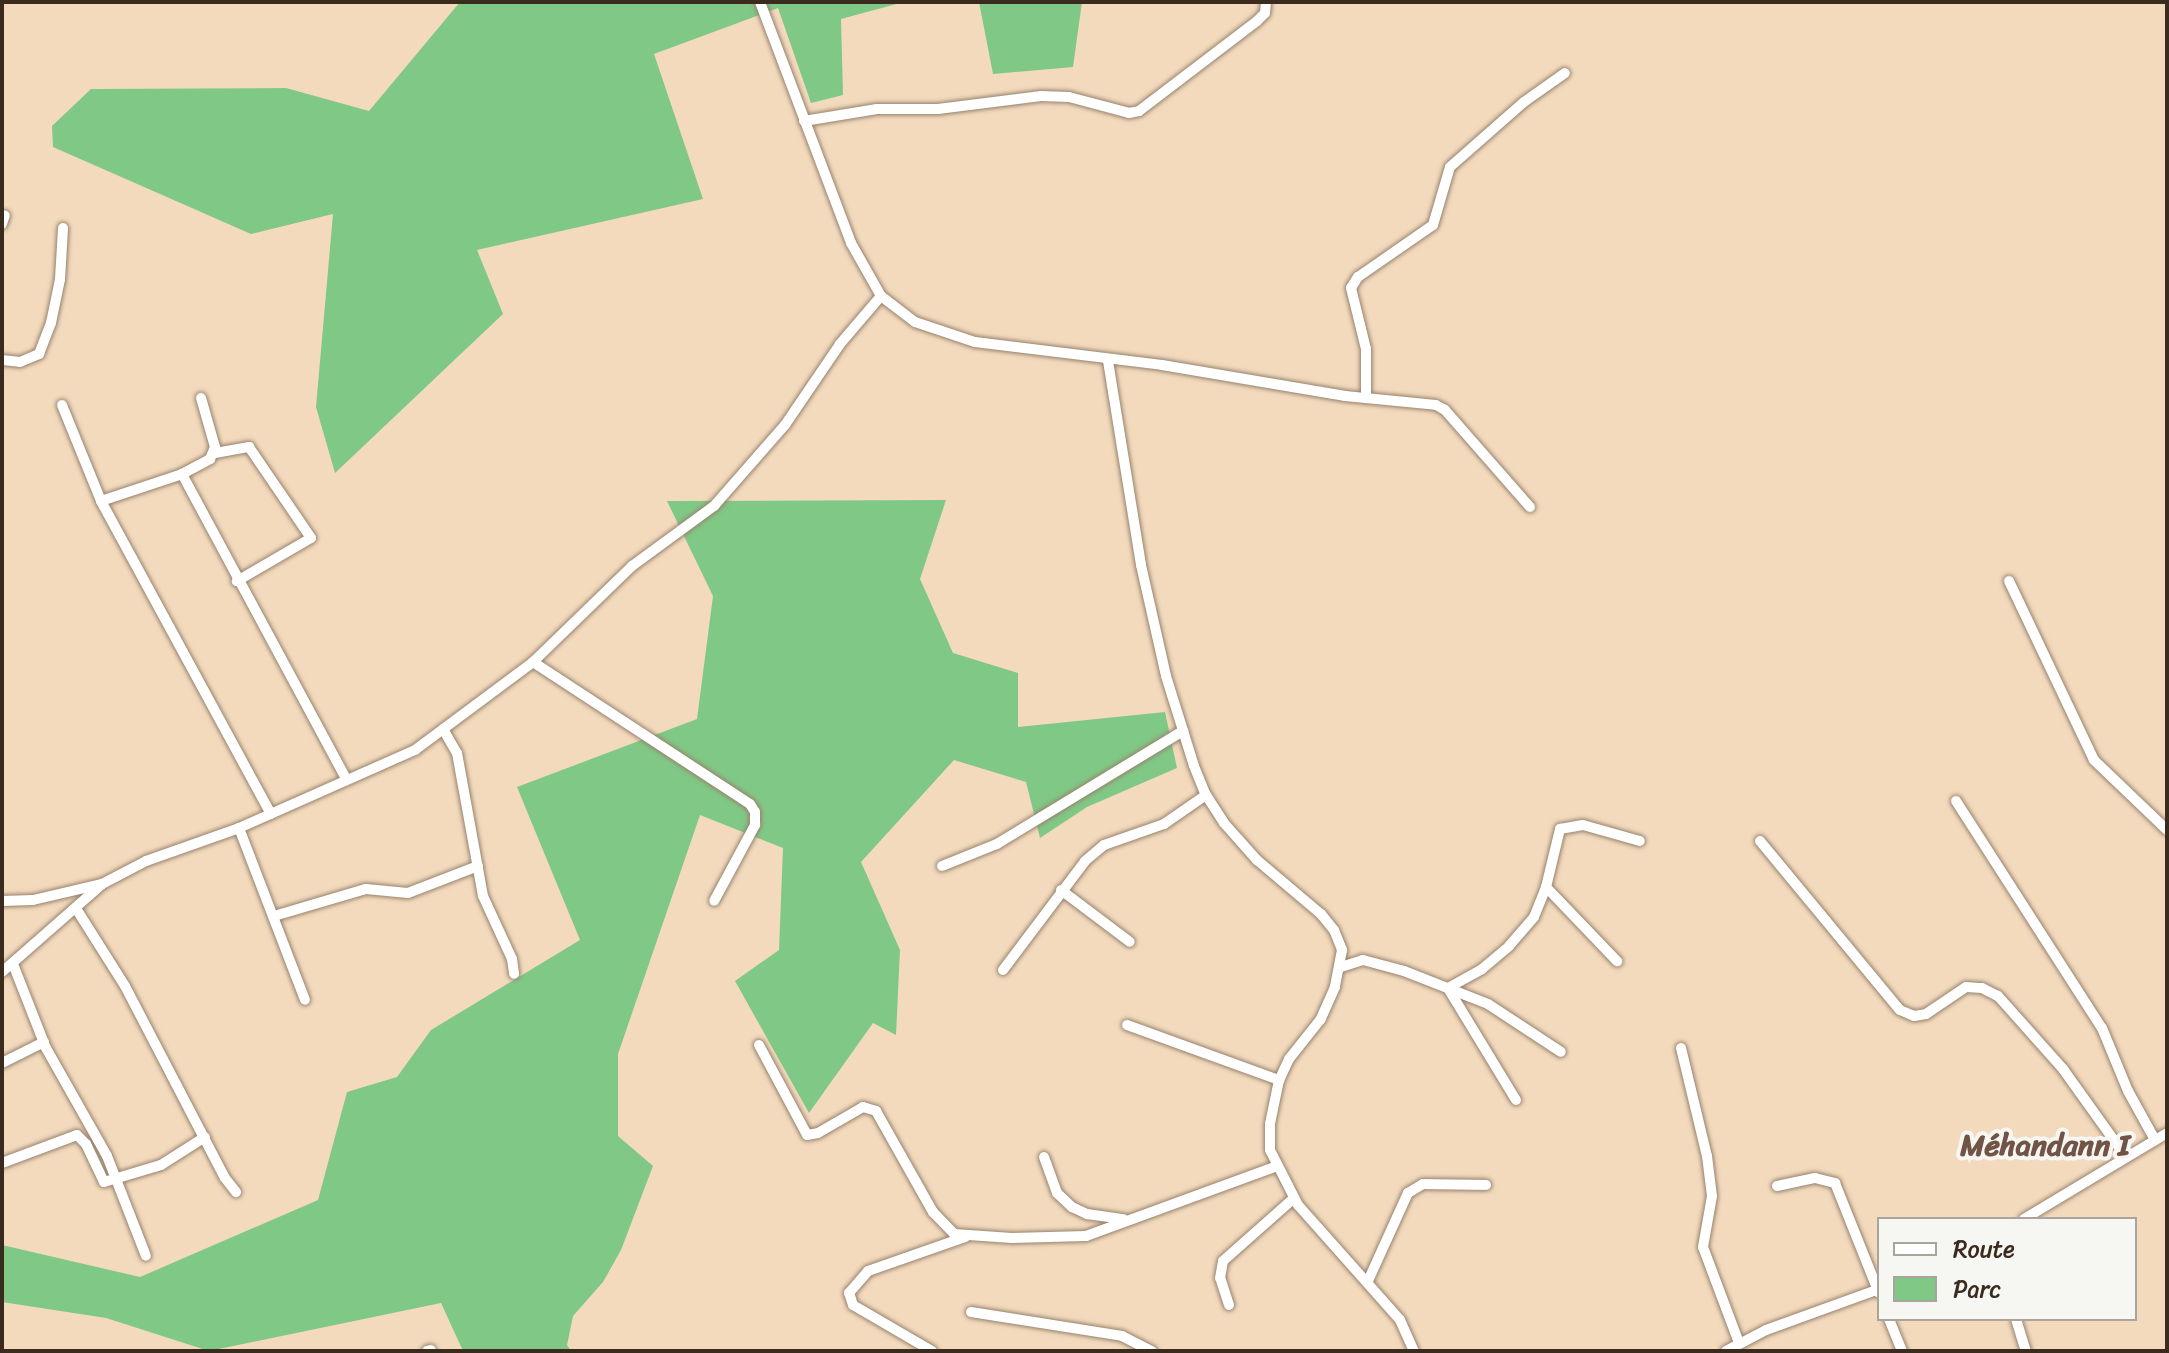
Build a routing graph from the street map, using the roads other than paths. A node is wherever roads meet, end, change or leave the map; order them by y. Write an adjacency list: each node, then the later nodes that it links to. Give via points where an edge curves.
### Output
1 (760, 2): 4 (street)
2 (1266, 2): 4 (street, via 1257,21 1139,111 1041,96 938,109 877,109)
3 (1565, 73): 10 (street, via 1450,167 1433,225 1358,277 1351,288 1366,349)
4 (804, 121): 6 (street, via 851,243)
5 (63, 228): 7 (street, via 60,279 39,354 20,362)
6 (881, 296): 8 (street, via 915,322 975,342); 18 (street, via 840,344 785,425 714,506 632,566)
7 (2, 360)
8 (1108, 361): 10 (street); 20 (street, via 1141,565)
9 (201, 398): 12 (street)
10 (1366, 398): 15 (street, via 1445,410)
11 (62, 405): 14 (street)
12 (215, 453): 13 (street); 16 (street, via 249,447 311,538)
13 (182, 474): 14 (street); 16 (street)
14 (101, 501): 24 (street)
15 (1530, 507)
16 (237, 581): 21 (street)
17 (2009, 581): 26 (street, via 2094,760)
18 (533, 662): 19 (street); 35 (street, via 750,804 755,825)
19 (443, 729): 21 (street, via 387,765); 29 (street, via 457,753)
20 (1183, 731): 22 (street); 30 (street, via 997,844)
21 (346, 779): 24 (street)
22 (1206, 795): 33 (street, via 1164,824 1104,845); 41 (street, via 1257,860 1334,930 1342,950)
23 (1956, 801): 57 (street, via 2102,1028)
24 (271, 814): 25 (street)
25 (239, 828): 31 (street, via 146,861); 37 (street)
26 (2167, 830)
27 (1640, 841): 32 (street, via 1583,825 1560,829)
28 (1760, 841): 59 (street, via 1900,1010 1926,1014 1966,987 1998,996 2063,1069)
29 (478, 866): 37 (street, via 408,893 366,889); 44 (street, via 483,896)
30 (942, 866)
31 (102, 884): 34 (street, via 33,900); 36 (street)
32 (1546, 887): 39 (street); 45 (street, via 1534,917 1509,946)
33 (1061, 890): 38 (street); 42 (street)
34 (2, 901)
35 (714, 901)
36 (77, 910): 40 (street); 56 (street, via 120,977)
37 (274, 916): 46 (street)
38 (1130, 942)
39 (1617, 961)
40 (13, 964): 43 (street); 48 (street)
41 (1341, 967): 45 (street, via 1374,962); 53 (street, via 1320,1020)
42 (1003, 970)
43 (2, 972)
44 (514, 974)
45 (1448, 988): 51 (street, via 1515,1019); 54 (street)
46 (305, 1000)
47 (1127, 1025): 53 (street)
48 (44, 1042): 52 (street); 62 (street)
49 (759, 1045): 69 (street, via 804,1132 818,1133 863,1107 876,1111 933,1212 945,1228)
50 (1681, 1048): 78 (street, via 1712,1196 1703,1247)
51 (1561, 1052)
52 (2, 1063)
53 (1279, 1080): 61 (street, via 1270,1124 1270,1150)
54 (1516, 1100)
55 (2167, 1133): 57 (street)
56 (205, 1137): 62 (street, via 161,1165); 65 (street)
57 (2155, 1140): 59 (street)
58 (1044, 1157): 68 (street, via 1057,1193 1072,1207)
59 (2126, 1157): 67 (street)
60 (2, 1163): 62 (street, via 77,1135 104,1182)
61 (1277, 1166): 66 (street); 68 (street)
62 (116, 1178): 70 (street)
63 (1486, 1185): 71 (street, via 1423,1184 1408,1193)
64 (1777, 1186): 72 (street, via 1815,1178 1835,1183)
65 (236, 1192)
66 (1294, 1198): 71 (street); 74 (street, via 1223,1261 1220,1278)
67 (2027, 1217)
68 (1126, 1219): 69 (street, via 1086,1236)
69 (967, 1237): 79 (street, via 868,1271 849,1293 853,1305)
70 (146, 1256)
71 (1368, 1281): 81 (street, via 1400,1320)
72 (1877, 1286)
73 (1877, 1292): 78 (street)
74 (1229, 1305)
75 (971, 1312): 80 (street, via 1122,1336)
76 (1890, 1321): 83 (street)
77 (2017, 1321): 84 (street)
78 (1739, 1343): 82 (street)
79 (932, 1351)
80 (1152, 1351)
81 (1414, 1351)
82 (1726, 1351)
83 (1902, 1351)
84 (2026, 1351)

